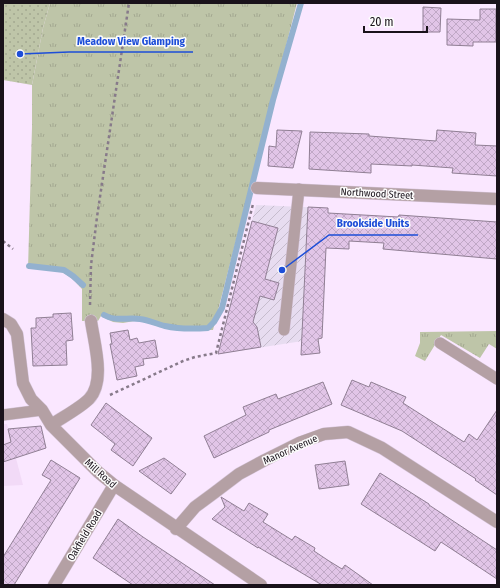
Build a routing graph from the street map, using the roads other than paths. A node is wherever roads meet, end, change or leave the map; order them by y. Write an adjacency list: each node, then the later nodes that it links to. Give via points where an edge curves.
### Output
1 (257, 188): 2 (street, Northwood Street)
2 (299, 189): 3 (street, Northwood Street); 6 (lane)
3 (497, 199)
4 (3, 319): 9 (street, Mill Road, via 11,324 17,334 23,384 31,399)
5 (91, 321): 11 (street, via 99,376 96,390 90,398)
6 (284, 330)
7 (440, 343): 8 (lane)
8 (497, 378)
9 (42, 410): 10 (lane); 11 (street, Mill Road)
10 (3, 415)
11 (52, 425): 12 (street, Mill Road)
12 (114, 485): 14 (street, Mill Road); 15 (street, Oakfield Road)
13 (496, 519): 14 (street, Manor Avenue, via 382,448 348,432 324,434 265,460 240,474 195,507)
14 (176, 528): 16 (street, Mill Road)
15 (54, 585)
16 (261, 585)

